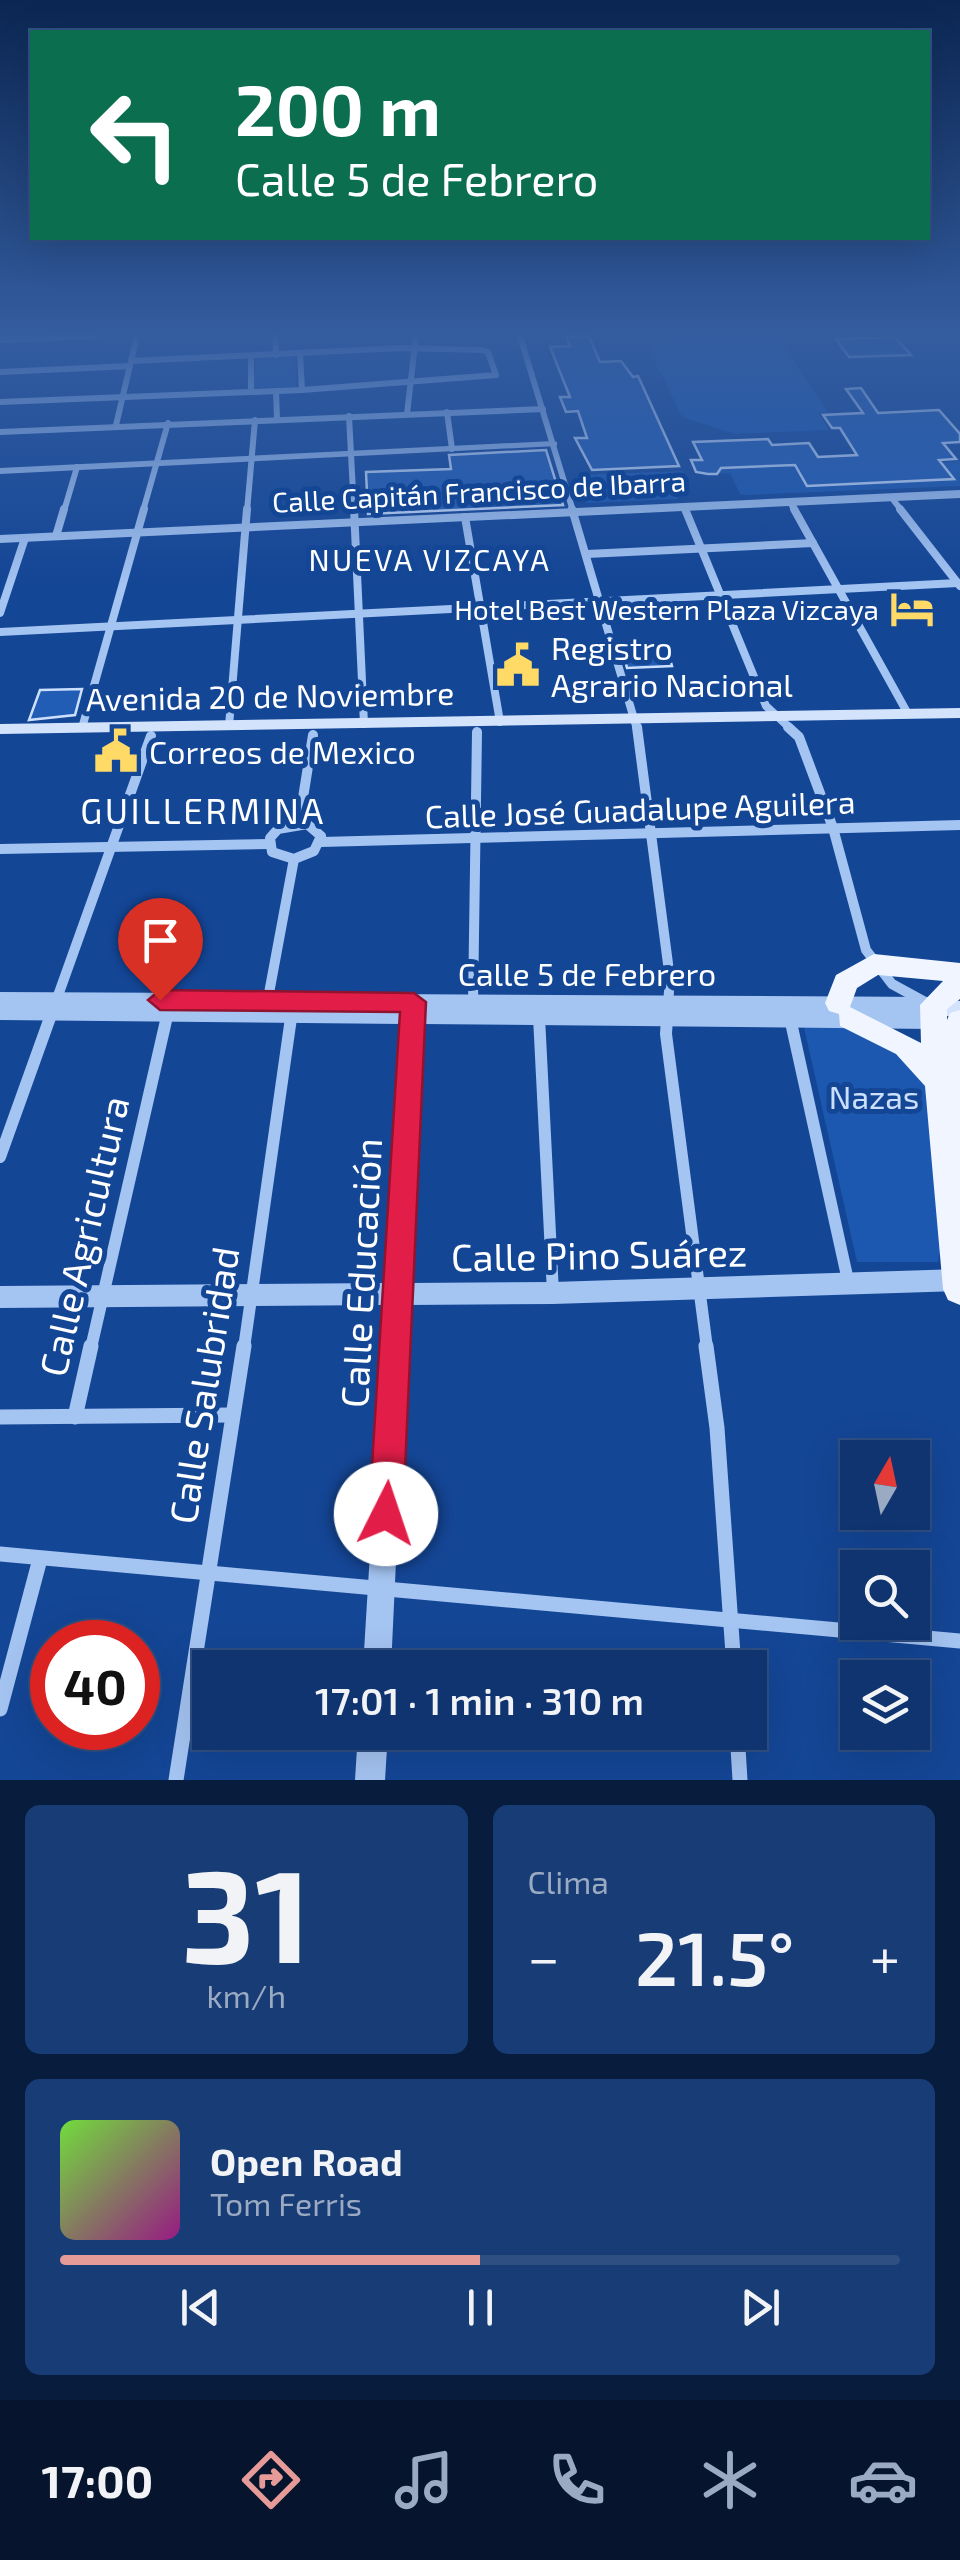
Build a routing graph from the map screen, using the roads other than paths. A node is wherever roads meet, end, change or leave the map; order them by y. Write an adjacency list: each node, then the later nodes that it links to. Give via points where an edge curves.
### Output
1 (117, 419): 8 (street)
2 (275, 419): 6 (street)
3 (349, 419): 12 (street)
4 (449, 419): 11 (street)
5 (546, 419): 10 (street)
6 (254, 420): 7 (street); 13 (street)
7 (168, 423): 8 (street); 14 (street)
8 (116, 425): 9 (street)
9 (0, 432)
10 (553, 444): 11 (street); 21 (street)
11 (452, 449): 12 (street)
12 (349, 453): 13 (street); 23 (street)
13 (249, 458): 14 (street); 24 (street)
14 (158, 463): 15 (street); 25 (street)
15 (77, 467): 16 (street); 26 (street)
16 (0, 471)
17 (960, 494): 18 (street, Calle Capitán Francisco de Ibarra)
18 (891, 497): 19 (street, Calle Capitán Francisco de Ibarra); 32 (street)
19 (790, 502): 20 (street, Calle Capitán Francisco de Ibarra); 29 (street)
20 (684, 507): 21 (street, Calle Capitán Francisco de Ibarra); 30 (street)
21 (574, 512): 22 (street, Calle Capitán Francisco de Ibarra); 31 (street)
22 (465, 517): 23 (street, Calle Capitán Francisco de Ibarra); 36 (street)
23 (356, 522): 24 (street, Calle Capitán Francisco de Ibarra); 37 (street)
24 (244, 527): 25 (street, Calle Capitán Francisco de Ibarra); 39 (street)
25 (137, 532): 26 (street, Calle Capitán Francisco de Ibarra); 40 (street)
26 (56, 536): 27 (street, Calle Capitán Francisco de Ibarra)
27 (25, 538): 28 (street, Calle Capitán Francisco de Ibarra); 38 (street)
28 (0, 539)
29 (814, 543): 30 (street); 33 (street)
30 (702, 549): 31 (street); 34 (street)
31 (588, 554): 35 (street)
32 (959, 585): 33 (street)
33 (838, 588): 34 (street); 43 (street)
34 (721, 593): 35 (street); 42 (street)
35 (601, 599): 36 (street); 45 (street)
36 (480, 606): 37 (street); 46 (street)
37 (360, 612): 39 (street); 48 (street)
38 (0, 613)
39 (236, 619): 40 (street); 50 (street)
40 (110, 626): 41 (street); 51 (street)
41 (0, 632)
42 (771, 713): 43 (main road, Avenida 20 de Noviembre); 45 (main road, Avenida 20 de Noviembre); 49 (street)
43 (908, 714): 44 (main road, Avenida 20 de Noviembre)
44 (960, 714)
45 (636, 721): 46 (main road, Avenida 20 de Noviembre); 49 (main road, Avenida 20 de Noviembre); 53 (main road, Avenida 20 de Noviembre); 60 (street)
46 (500, 722): 48 (main road, Avenida 20 de Noviembre)
47 (960, 723): 49 (main road, Avenida 20 de Noviembre)
48 (364, 724): 50 (main road, Avenida 20 de Noviembre)
49 (791, 724): 59 (street)
50 (229, 726): 51 (main road, Avenida 20 de Noviembre)
51 (82, 728): 52 (main road, Avenida 20 de Noviembre)
52 (0, 730)
53 (477, 732): 54 (main road, Avenida 20 de Noviembre); 61 (street)
54 (313, 734): 55 (main road, Avenida 20 de Noviembre); 57 (street)
55 (151, 736): 56 (main road, Avenida 20 de Noviembre); 64 (street)
56 (0, 738)
57 (299, 823): 62 (street, via 313,827); 63 (street, via 278,829)
58 (960, 825): 59 (street, Calle José Guadalupe Aguilera)
59 (833, 828): 60 (street, Calle José Guadalupe Aguilera); 67 (street)
60 (653, 832): 61 (street, Calle José Guadalupe Aguilera); 77 (street, via 670,979)
61 (476, 838): 62 (street, Calle José Guadalupe Aguilera); 71 (street)
62 (321, 842): 66 (street)
63 (269, 844): 64 (street); 66 (street, via 276,855)
64 (113, 846): 65 (street); 72 (street, via 74,961)
65 (0, 849)
66 (294, 859): 73 (street)
67 (874, 964): 68 (main road); 76 (main road, via 852,975); 81 (street, via 892,984)
68 (960, 973)
69 (960, 983): 81 (main road)
70 (0, 999): 72 (street, Calle 5 de Febrero)
71 (474, 1003): 75 (street, Calle 5 de Febrero); 77 (street, Calle 5 de Febrero)
72 (51, 1006): 73 (street, Calle 5 de Febrero); 78 (street, Calle 5 de Febrero); 79 (street, Calle 5 de Febrero); 85 (street)
73 (266, 1006): 74 (street, Calle 5 de Febrero); 79 (street, Calle 5 de Febrero)
74 (292, 1007): 75 (street, Calle 5 de Febrero); 91 (street, Calle Salubridad)
75 (413, 1009): 80 (street, Calle 5 de Febrero); 90 (street, Calle Educación)
76 (845, 1010): 77 (street, Calle 5 de Febrero); 81 (street, Calle 5 de Febrero); 82 (street, Calle 5 de Febrero); 83 (main road, via 906,1046)
77 (667, 1011): 80 (street, Calle 5 de Febrero); 82 (street, Calle 5 de Febrero); 88 (street)
78 (0, 1012)
79 (168, 1012): 92 (street, Calle Agricultura)
80 (538, 1017): 89 (street)
81 (951, 1017): 83 (main road); 84 (main road)
82 (790, 1018): 87 (street)
83 (937, 1079): 86 (main road)
84 (960, 1105)
85 (0, 1157)
86 (959, 1283): 87 (street, Calle Pino Suárez)
87 (849, 1287): 88 (street, Calle Pino Suárez)
88 (702, 1290): 89 (street, Calle Pino Suárez); 101 (street)
89 (553, 1293): 90 (street, Calle Pino Suárez)
90 (400, 1294): 91 (street, Calle Pino Suárez); 100 (street, Calle Educación)
91 (251, 1295): 92 (street, Calle Pino Suárez); 94 (street, Calle Salubridad)
92 (101, 1296): 93 (street, Calle Pino Suárez); 95 (street, Calle Agricultura)
93 (0, 1297)
94 (232, 1415): 95 (street); 99 (street, Calle Salubridad)
95 (75, 1416): 96 (street)
96 (0, 1417)
97 (0, 1554): 98 (street)
98 (40, 1558): 99 (street); 105 (street)
99 (205, 1572): 100 (street); 108 (street, Calle Salubridad)
100 (382, 1588): 101 (street); 103 (street, Calle Educación)
101 (731, 1620): 102 (street); 104 (street)
102 (960, 1640)
103 (378, 1650)
104 (733, 1650)
105 (0, 1709)
106 (372, 1750): 109 (street)
107 (738, 1750): 110 (street)
108 (176, 1780)
109 (370, 1780)
110 (740, 1780)

